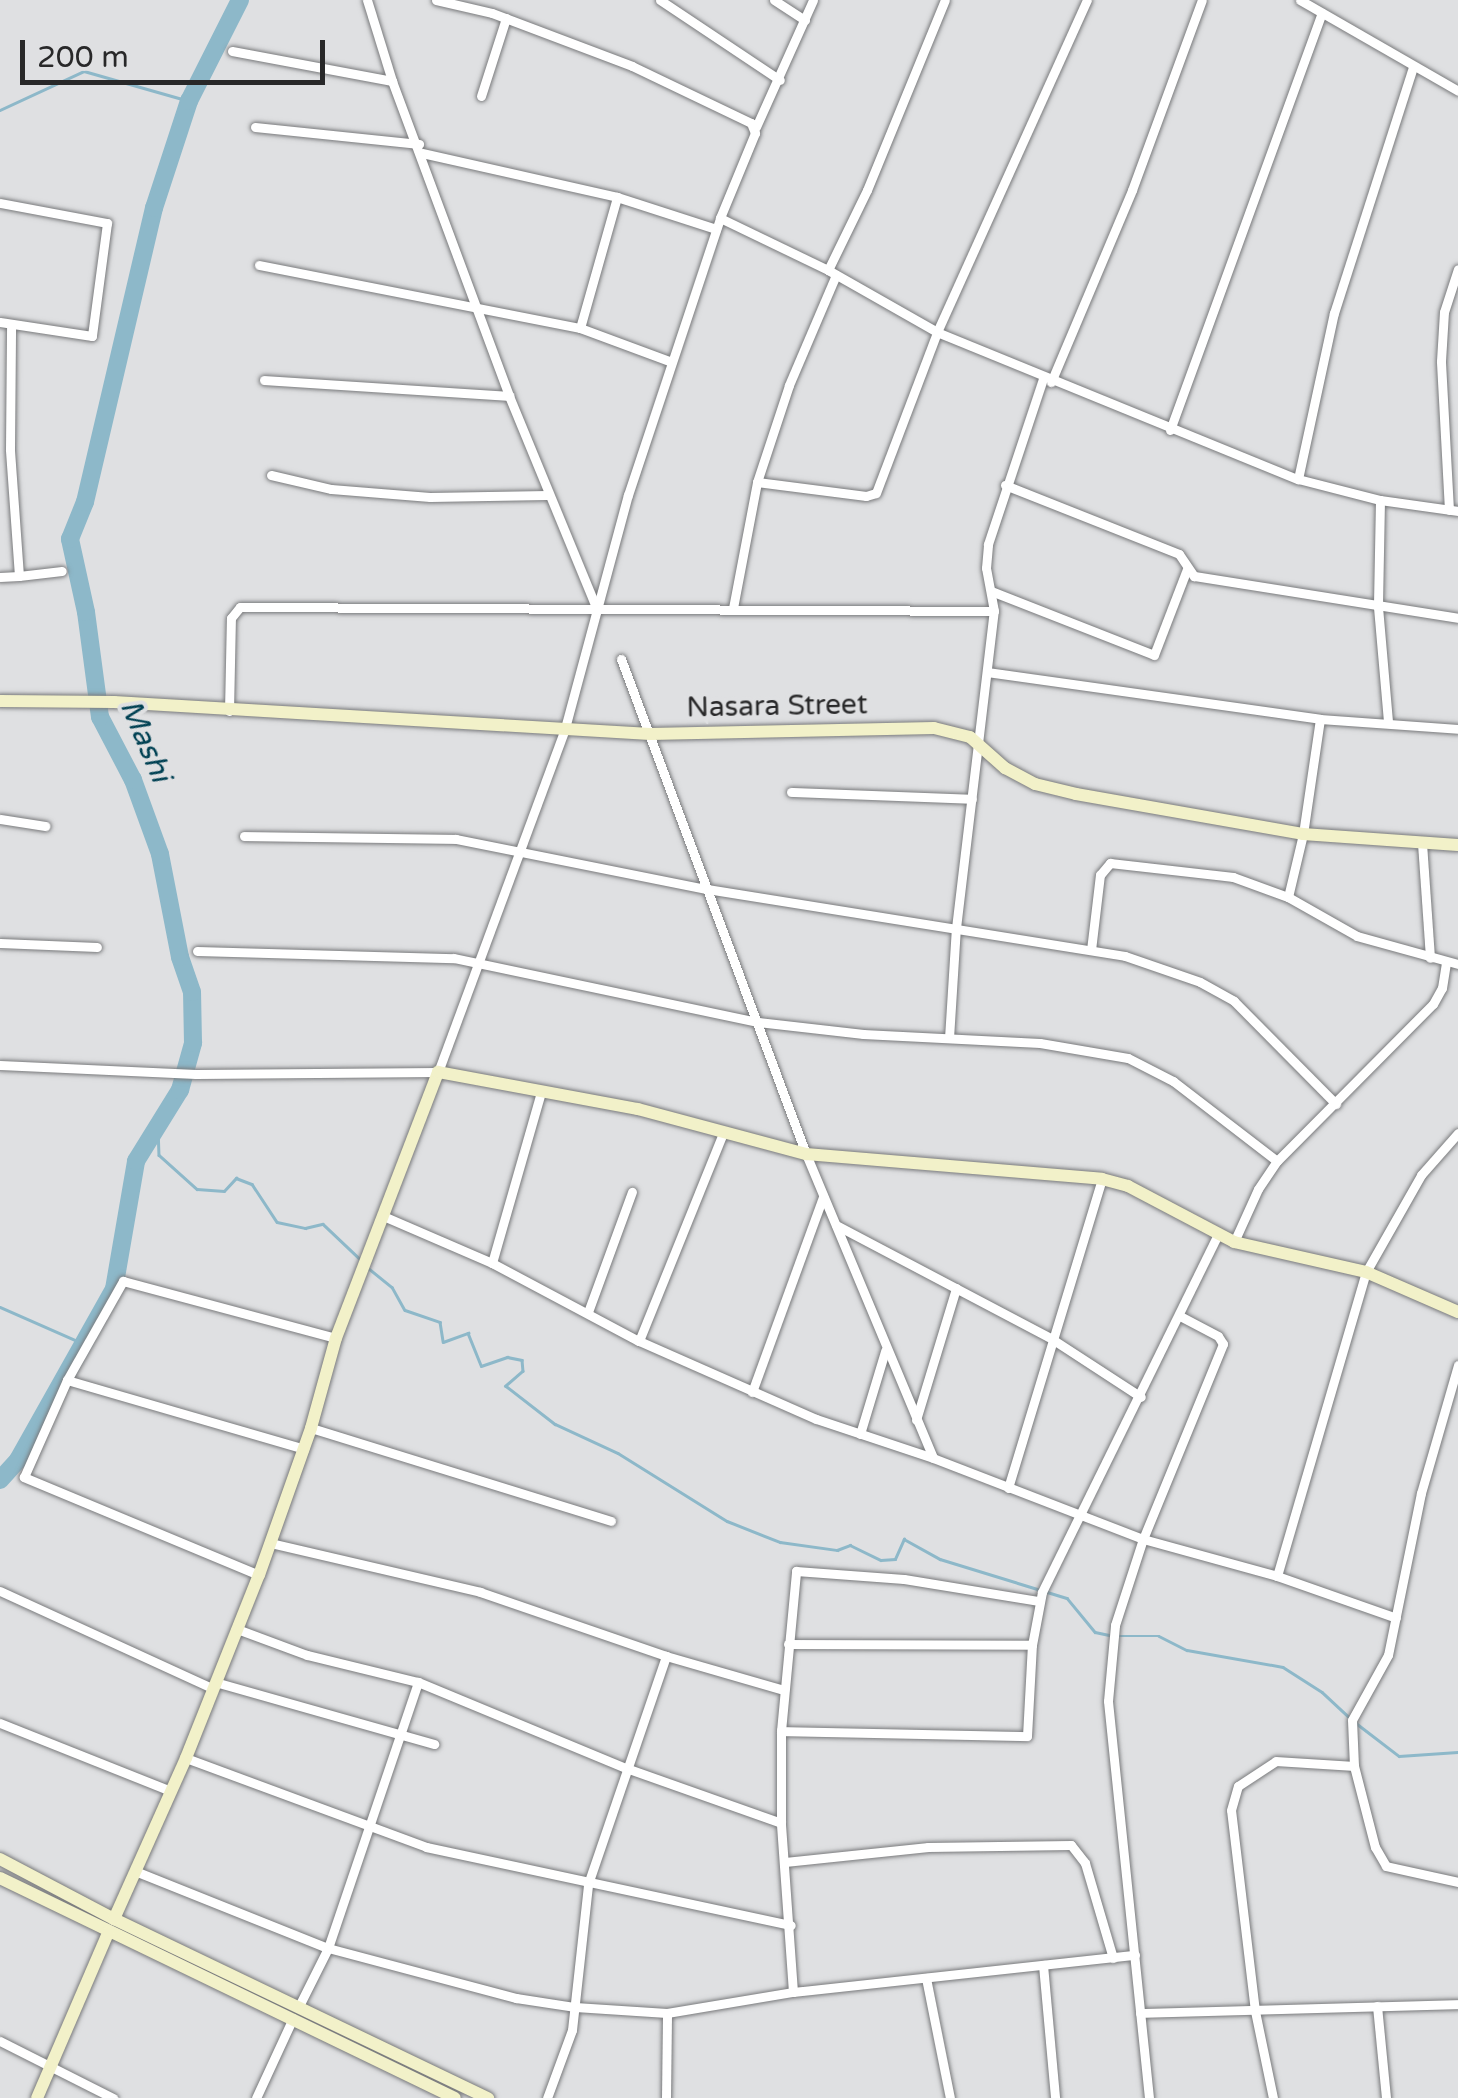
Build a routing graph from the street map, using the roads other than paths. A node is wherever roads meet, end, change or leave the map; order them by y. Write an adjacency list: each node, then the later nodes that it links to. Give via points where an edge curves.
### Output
1 (367, 0): 16 (street)
2 (436, 0): 11 (street)
3 (660, 0): 15 (street)
4 (774, 0): 12 (street)
5 (814, 0): 12 (street)
6 (945, 0): 28 (street)
7 (1087, 0): 34 (street)
8 (1202, 0): 37 (street, via 1132,190)
9 (1300, 0): 10 (street)
10 (1322, 13): 14 (street); 41 (street)
11 (506, 18): 18 (street); 20 (street, via 632,66)
12 (805, 20): 15 (street)
13 (232, 50): 16 (street)
14 (1414, 67): 17 (street); 44 (street, via 1334,313)
15 (780, 80): 20 (street)
16 (392, 81): 21 (street)
17 (1458, 92)
18 (481, 96)
19 (255, 127): 21 (street)
20 (756, 127): 24 (street)
21 (420, 149): 22 (street); 29 (street)
22 (617, 198): 25 (street); 33 (street)
23 (0, 203): 32 (street, via 106,223 92,336)
24 (720, 218): 25 (street); 28 (street)
25 (716, 229): 35 (street)
26 (259, 265): 29 (street)
27 (1458, 269): 30 (street)
28 (831, 274): 34 (street); 45 (street)
29 (476, 307): 33 (street); 38 (street)
30 (1444, 312): 31 (street); 39 (street)
31 (1458, 313)
32 (6, 324): 42 (street)
33 (580, 328): 35 (street)
34 (937, 332): 37 (street); 45 (street, via 876,493)
35 (670, 361): 57 (street)
36 (264, 380): 38 (street)
37 (1047, 380): 41 (street); 46 (street)
38 (509, 396): 47 (street)
39 (1443, 398): 40 (street); 49 (street)
40 (1458, 400)
41 (1170, 430): 44 (street)
42 (5, 449): 52 (street)
43 (271, 475): 47 (street, via 332,489)
44 (1298, 479): 48 (street)
45 (757, 482): 55 (street)
46 (1005, 485): 50 (street, via 1179,554); 54 (street, via 988,544)
47 (547, 495): 57 (street)
48 (1380, 500): 49 (street); 56 (street)
49 (1453, 511)
50 (1187, 569): 54 (street, via 1154,655); 56 (street, via 1223,584)
51 (62, 571): 52 (street)
52 (19, 576): 53 (street)
53 (0, 577)
54 (991, 591): 58 (street)
55 (733, 608): 57 (street); 58 (street)
56 (1378, 608): 59 (street); 65 (street)
57 (597, 610): 63 (street, via 240,607 231,618); 66 (street)
58 (994, 611): 61 (street)
59 (1458, 618)
60 (621, 659): 68 (street)
61 (987, 672): 64 (street); 69 (street)
62 (0, 701): 63 (street, Nasara Street)
63 (229, 712): 66 (street, Nasara Street)
64 (1320, 720): 65 (street); 74 (street)
65 (1388, 722): 67 (street)
66 (564, 728): 68 (street, Nasara Street); 78 (street)
67 (1458, 729)
68 (650, 734): 69 (street, Nasara Street, via 934,728); 79 (street)
69 (979, 743): 71 (street); 74 (street, Nasara Street, via 1035,784)
70 (790, 792): 71 (street)
71 (972, 799): 81 (street)
72 (0, 819): 73 (street)
73 (45, 826)
74 (1304, 834): 76 (street, Nasara Street); 80 (street)
75 (244, 836): 78 (street, via 456,840)
76 (1422, 842): 77 (street, Nasara Street); 86 (street)
77 (1458, 845)
78 (519, 848): 79 (street); 87 (street)
79 (707, 889): 81 (street); 90 (street)
80 (1288, 897): 84 (street, via 1233,878 1110,863 1100,875); 86 (street, via 1357,936)
81 (956, 928): 84 (street); 91 (street)
82 (0, 943): 83 (street)
83 (97, 947)
84 (1091, 950): 95 (street, via 1200,982 1234,1001)
85 (197, 951): 87 (street)
86 (1430, 958): 88 (street)
87 (481, 962): 90 (street); 93 (street)
88 (1446, 963): 89 (street); 95 (street, via 1433,1004)
89 (1458, 964)
90 (758, 1022): 91 (street); 98 (street)
91 (949, 1038): 99 (street, via 1040,1043 1128,1058 1173,1081)
92 (0, 1065): 93 (street, via 196,1074)
93 (438, 1072): 94 (street); 103 (street)
94 (541, 1092): 96 (street); 107 (street)
95 (1336, 1104): 99 (street)
96 (724, 1133): 98 (street); 115 (street)
97 (1458, 1133): 108 (street, via 1421,1175)
98 (806, 1154): 100 (street); 102 (street)
99 (1277, 1161): 106 (street)
100 (1102, 1179): 105 (street); 114 (street)
101 (632, 1192): 110 (street)
102 (824, 1195): 104 (street); 119 (street)
103 (382, 1216): 107 (street); 113 (street)
104 (836, 1225): 109 (street); 116 (street)
105 (1218, 1235): 106 (street); 112 (street)
106 (1234, 1242): 108 (street)
107 (492, 1263): 110 (street)
108 (1366, 1272): 111 (street); 132 (street)
109 (956, 1288): 114 (street); 121 (street)
110 (588, 1312): 115 (street)
111 (1458, 1312)
112 (1180, 1316): 120 (street); 129 (street, via 1224,1344)
113 (336, 1338): 118 (street, via 123,1281); 122 (street)
114 (1052, 1339): 120 (street); 126 (street)
115 (639, 1340): 119 (street)
116 (885, 1351): 121 (street); 123 (street)
117 (1458, 1365): 135 (street, via 1421,1492)
118 (68, 1380): 124 (street); 131 (street, via 24,1477)
119 (752, 1392): 123 (street)
120 (1141, 1398): 127 (street)
121 (916, 1420): 125 (street)
122 (311, 1428): 124 (street); 128 (street)
123 (860, 1434): 125 (street)
124 (304, 1449): 130 (street)
125 (934, 1458): 126 (street)
126 (1008, 1488): 127 (street)
127 (1081, 1516): 129 (street); 134 (street)
128 (611, 1521)
129 (1143, 1539): 132 (street); 162 (street, via 1114,1625 1108,1701)
130 (270, 1543): 131 (street); 139 (street, via 480,1592)
131 (258, 1574): 136 (street)
132 (1277, 1576): 135 (street)
133 (0, 1591): 141 (street)
134 (1039, 1602): 137 (street, via 904,1579 798,1570); 138 (street)
135 (1396, 1618): 148 (street, via 1388,1655 1352,1720)
136 (237, 1629): 140 (street, via 307,1655); 141 (street)
137 (788, 1644): 138 (street); 142 (street)
138 (1032, 1646): 144 (street, via 1027,1736)
139 (666, 1656): 142 (street); 149 (street)
140 (418, 1682): 145 (street); 149 (street)
141 (214, 1685): 145 (street); 147 (street)
142 (784, 1690): 144 (street)
143 (0, 1723): 150 (street)
144 (781, 1730): 151 (street)
145 (402, 1732): 146 (street); 152 (street)
146 (434, 1744)
147 (186, 1758): 150 (street); 152 (street)
148 (1354, 1766): 157 (street, via 1386,1866); 170 (street, via 1276,1761 1238,1786 1231,1810)
149 (626, 1768): 151 (street); 158 (street)
150 (171, 1791): 155 (street)
151 (781, 1823): 154 (street)
152 (372, 1828): 158 (street, via 479,1862); 161 (street)
153 (0, 1860): 160 (street)
154 (785, 1862): 159 (street); 163 (street, via 928,1847 1072,1846 1085,1863)
155 (135, 1871): 160 (street); 161 (street)
156 (0, 1878): 160 (street)
157 (1458, 1882)
158 (588, 1884): 159 (street); 169 (street)
159 (791, 1925): 166 (street)
160 (111, 1926): 171 (street); 175 (street)
161 (328, 1948): 169 (street); 171 (street)
162 (1136, 1955): 163 (street); 172 (street)
163 (1112, 1958): 164 (street)
164 (1043, 1965): 165 (street); 184 (street)
165 (926, 1978): 166 (street); 183 (street)
166 (793, 1992): 173 (street)
167 (1458, 2004): 168 (street)
168 (1377, 2006): 170 (street); 187 (street)
169 (575, 2008): 173 (street); 181 (street, via 564,2063)
170 (1255, 2010): 172 (street); 186 (street)
171 (296, 2012): 178 (street); 179 (street); 180 (street)
172 (1140, 2013): 185 (street)
173 (667, 2014): 182 (street)
174 (0, 2041): 175 (street)
175 (50, 2066): 176 (street); 177 (street)
176 (37, 2098)
177 (113, 2098)
178 (256, 2098)
179 (455, 2098)
180 (488, 2098)
181 (547, 2098)
182 (666, 2098)
183 (950, 2098)
184 (1055, 2098)
185 (1150, 2098)
186 (1274, 2098)
187 (1386, 2098)

